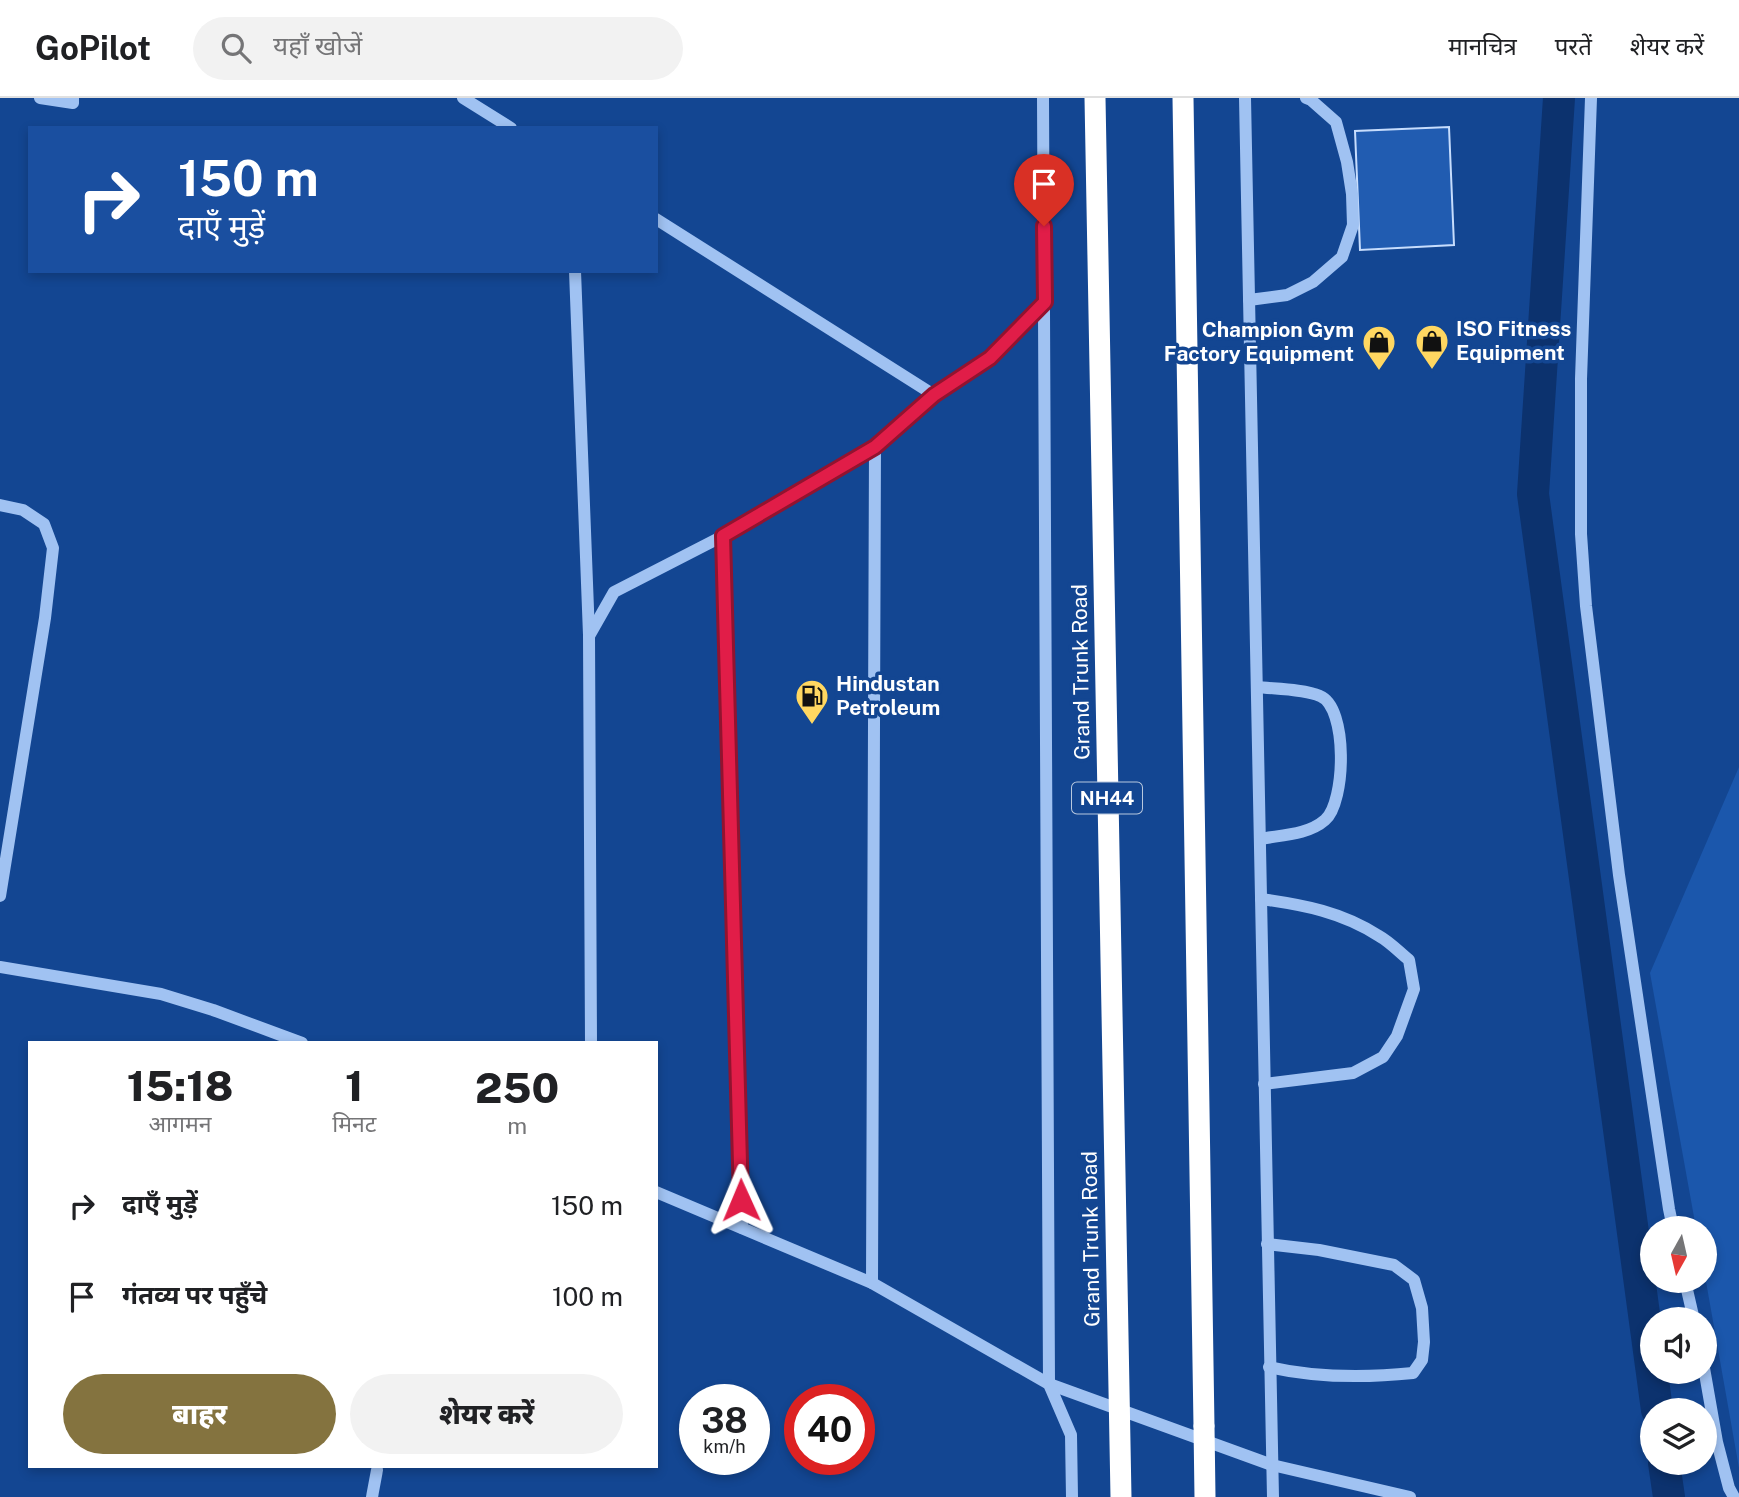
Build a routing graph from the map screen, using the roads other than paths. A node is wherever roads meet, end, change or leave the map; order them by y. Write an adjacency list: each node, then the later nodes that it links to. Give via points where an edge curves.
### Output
1 (40, 98): 2 (street, via 73,103)
2 (74, 98)
3 (463, 98): 10 (street)
4 (1044, 98): 14 (street)
5 (1095, 98): 40 (highway, Grand Trunk Road / NH44, bridge)
6 (1183, 98): 41 (highway, bridge)
7 (1245, 98): 13 (street)
8 (1306, 98): 13 (street, via 1336,122 1347,162 1353,225 1342,257 1313,282 1287,295)
9 (1591, 98): 29 (street, via 1581,379 1586,606 1619,876)
10 (508, 126)
11 (658, 220): 15 (street)
12 (575, 273): 19 (street)
13 (1249, 300): 20 (street)
14 (1045, 302): 15 (street, via 990,358); 34 (street)
15 (934, 395): 16 (street)
16 (875, 447): 18 (street); 32 (street)
17 (0, 505): 22 (street, via 23,510 44,524 53,548)
18 (723, 536): 19 (street, via 614,592); 30 (street)
19 (589, 636): 26 (street)
20 (1257, 687): 21 (street); 21 (street, via 1322,696 1334,709 1340,740 1340,781 1327,819 1305,831)
21 (1260, 839): 23 (street)
22 (0, 896)
23 (1261, 898): 27 (street); 27 (street, via 1342,915 1381,936 1409,960 1413,989 1397,1037 1383,1058 1353,1073)
24 (0, 967): 25 (street, via 161,994)
25 (297, 1041)
26 (591, 1041)
27 (1264, 1084): 31 (street)
28 (658, 1193): 30 (street)
29 (1671, 1216)
30 (742, 1228): 32 (street)
31 (1267, 1244): 33 (street); 33 (street, via 1394,1265 1414,1280 1424,1342 1422,1360 1413,1373 1340,1377)
32 (872, 1283): 34 (street)
33 (1269, 1367): 36 (street)
34 (1049, 1384): 36 (street); 39 (street, via 1071,1435)
35 (1707, 1384): 44 (street, via 1717,1442)
36 (1272, 1465): 42 (street); 43 (street)
37 (377, 1470): 38 (street)
38 (372, 1497)
39 (1072, 1497)
40 (1121, 1497)
41 (1205, 1497)
42 (1273, 1497)
43 (1410, 1497)
44 (1734, 1497)

